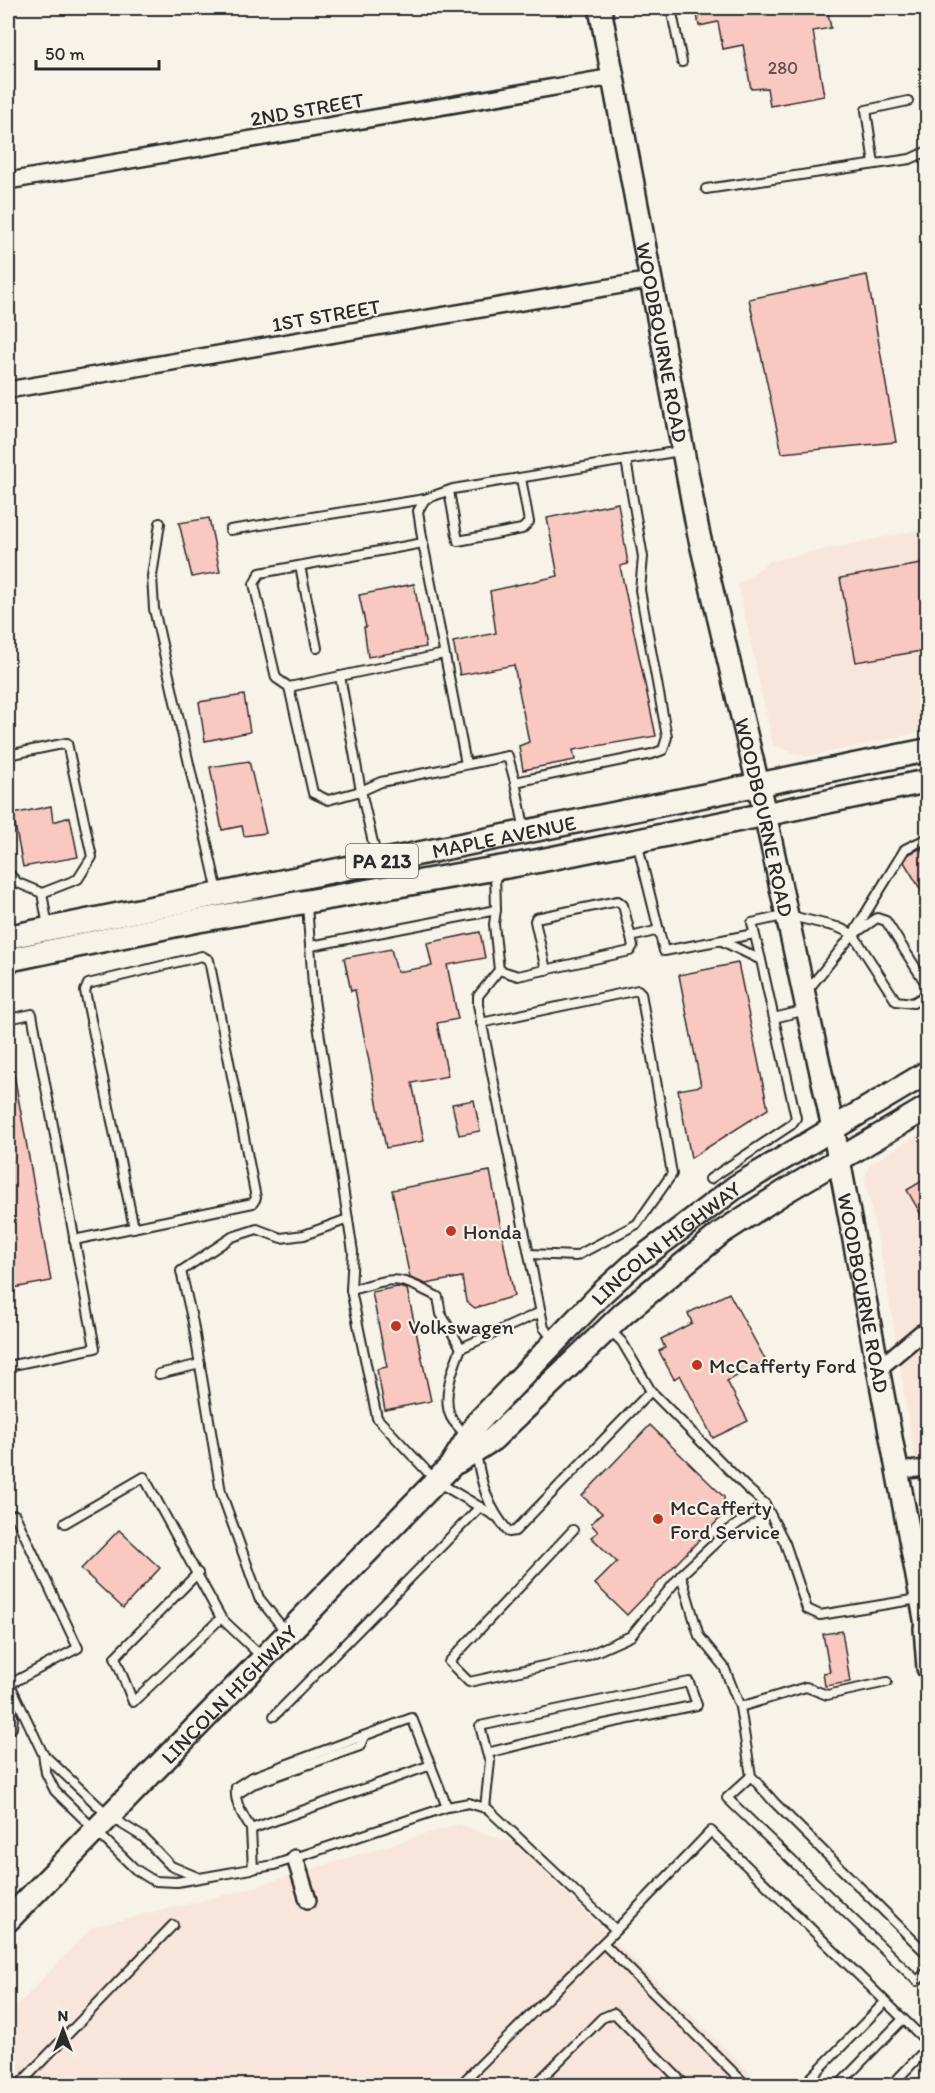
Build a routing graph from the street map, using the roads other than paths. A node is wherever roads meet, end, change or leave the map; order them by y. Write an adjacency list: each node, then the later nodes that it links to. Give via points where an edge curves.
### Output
1 (600, 8): 4 (main road, WOODBOURNE ROAD)
2 (671, 8): 3 (lane)
3 (681, 62)
4 (613, 77): 8 (street, 2ND STREET); 10 (main road, WOODBOURNE ROAD)
5 (908, 101): 7 (lane, via 866,110)
6 (927, 151): 7 (lane, via 910,159)
7 (874, 164): 9 (lane)
8 (8, 181)
9 (706, 189)
10 (651, 280): 11 (street, 1ST STREET); 12 (main road, WOODBOURNE ROAD)
11 (8, 390)
12 (683, 450): 13 (lane); 30 (main road, WOODBOURNE ROAD)
13 (626, 460): 14 (lane); 29 (lane, via 643,558 640,590 667,737 663,750)
14 (521, 478): 15 (lane); 15 (lane, via 529,522 522,529 458,541)
15 (449, 491): 16 (lane)
16 (425, 499): 18 (lane); 19 (lane, via 418,511)
17 (160, 523): 40 (lane, via 152,576 154,609)
18 (230, 530)
19 (423, 543): 20 (lane); 22 (lane)
20 (300, 566): 21 (lane); 24 (lane, via 260,573 254,584 276,678)
21 (317, 648)
22 (444, 654): 23 (lane); 27 (lane)
23 (340, 676): 24 (lane); 31 (lane)
24 (289, 687): 31 (lane, via 313,793 328,800)
25 (927, 750): 30 (main road, MAPLE AVENUE / PA 213)
26 (8, 755): 39 (lane, via 67,743 92,857 78,879)
27 (466, 764): 29 (lane, via 508,756); 31 (lane, via 381,782)
28 (927, 781): 32 (main road, MAPLE AVENUE / PA 213)
29 (515, 782): 33 (lane)
30 (756, 784): 32 (main road, WOODBOURNE ROAD); 33 (main road, MAPLE AVENUE / PA 213)
31 (361, 791): 36 (lane)
32 (765, 814): 35 (main road, MAPLE AVENUE / PA 213); 43 (main road, WOODBOURNE ROAD)
33 (525, 831): 36 (main road, MAPLE AVENUE / PA 213)
34 (927, 838): 47 (lane, via 905,849)
35 (637, 840): 37 (main road, MAPLE AVENUE / PA 213); 45 (lane)
36 (378, 861): 40 (main road, MAPLE AVENUE / PA 213)
37 (495, 869): 41 (main road, MAPLE AVENUE / PA 213); 42 (lane)
38 (8, 873): 39 (lane, via 18,883)
39 (42, 893): 44 (lane)
40 (218, 894): 44 (main road, MAPLE AVENUE / PA 213)
41 (306, 902): 51 (lane); 52 (main road, MAPLE AVENUE / PA 213)
42 (496, 910): 51 (lane); 54 (lane)
43 (787, 915): 46 (lane, via 752,922); 47 (lane); 58 (main road, WOODBOURNE ROAD)
44 (48, 928): 48 (main road, MAPLE AVENUE / PA 213)
45 (659, 930): 49 (lane); 50 (lane, via 664,951)
46 (754, 934): 50 (lane); 53 (lane)
47 (853, 934): 56 (lane, via 877,918 886,921); 57 (lane, via 896,1001 913,1003); 58 (lane)
48 (8, 937)
49 (631, 938): 55 (lane, via 630,951); 55 (lane, via 623,905 618,901 537,918)
50 (722, 941): 53 (lane)
51 (311, 946): 68 (lane, via 314,999)
52 (8, 960)
53 (761, 960): 59 (lane)
54 (499, 970): 55 (lane, via 518,976); 61 (lane, via 478,996)
55 (546, 970)
56 (927, 987)
57 (927, 994)
58 (806, 1002): 59 (lane); 64 (main road, WOODBOURNE ROAD)
59 (774, 1018): 65 (lane, via 796,1118)
60 (8, 1019): 70 (lane, via 32,1014)
61 (481, 1023): 71 (lane); 71 (lane, via 638,990 641,993 672,1174 637,1224 576,1256)
62 (927, 1072): 64 (main road, LINCOLN HIGHWAY)
63 (927, 1107): 66 (main road, LINCOLN HIGHWAY)
64 (832, 1128): 65 (main road, LINCOLN HIGHWAY); 66 (main road, WOODBOURNE ROAD)
65 (769, 1154): 67 (lane); 76 (main road, LINCOLN HIGHWAY, via 603,1292)
66 (837, 1160): 74 (main road, LINCOLN HIGHWAY, via 721,1233); 80 (main road, WOODBOURNE ROAD)
67 (710, 1179)
68 (348, 1219): 72 (lane); 78 (lane, via 304,1235 281,1238 257,1229 232,1237 181,1271)
69 (134, 1228): 69 (lane, via 86,991 88,984 202,956 208,960 256,1198 253,1203); 70 (lane)
70 (74, 1240): 79 (lane, via 95,1348)
71 (529, 1254): 73 (lane)
72 (351, 1290): 77 (lane, via 404,1280 438,1297 441,1314); 86 (lane, via 377,1419)
73 (541, 1312): 76 (lane, via 544,1328); 77 (lane)
74 (608, 1328): 82 (lane, via 622,1342); 83 (main road, LINCOLN HIGHWAY, via 493,1439)
75 (924, 1331): 80 (street)
76 (555, 1342): 83 (main road, LINCOLN HIGHWAY, via 477,1423)
77 (461, 1348): 83 (lane, via 451,1375 448,1401 450,1415)
78 (200, 1364): 81 (lane); 99 (lane, via 221,1492 259,1598)
79 (8, 1366)
80 (877, 1370): 85 (main road, WOODBOURNE ROAD)
81 (159, 1374)
82 (651, 1391): 87 (lane); 89 (lane, via 515,1531 509,1532)
83 (472, 1444): 86 (main road, LINCOLN HIGHWAY); 89 (lane, via 482,1489)
84 (927, 1468): 85 (street)
85 (896, 1471): 93 (main road, WOODBOURNE ROAD)
86 (443, 1474): 88 (lane); 99 (main road, LINCOLN HIGHWAY)
87 (765, 1503): 95 (lane); 96 (lane, via 785,1543 807,1610 820,1615)
88 (480, 1507): 89 (lane); 107 (lane)
89 (495, 1516)
90 (8, 1517): 103 (lane, via 15,1515 78,1648)
91 (65, 1522): 94 (lane, via 144,1477)
92 (573, 1530): 95 (lane, via 449,1662 469,1683 584,1657 631,1636)
93 (921, 1570): 96 (main road, WOODBOURNE ROAD)
94 (198, 1573): 97 (lane); 97 (lane, via 115,1657 133,1701)
95 (681, 1575): 104 (lane, via 699,1636 724,1667)
96 (920, 1599): 98 (main road, WOODBOURNE ROAD)
97 (221, 1618): 100 (lane)
98 (926, 1632): 101 (main road, WOODBOURNE ROAD)
99 (287, 1633): 100 (main road, LINCOLN HIGHWAY)
100 (263, 1658): 115 (main road, LINCOLN HIGHWAY)
101 (927, 1668)
102 (887, 1682): 104 (lane, via 827,1695 806,1687)
103 (8, 1683): 105 (lane)
104 (740, 1707): 112 (lane)
105 (22, 1710): 106 (lane); 110 (lane)
106 (10, 1716): 108 (lane, via 12,1728)
107 (274, 1716)
108 (8, 1730)
109 (487, 1753): 109 (lane, via 583,1728 697,1705 689,1682 503,1720 480,1726); 114 (lane, via 490,1761)
110 (43, 1754): 115 (lane); 115 (lane, via 46,1773 55,1791)
111 (432, 1765): 113 (lane); 116 (lane); 116 (lane, via 412,1718 250,1778 237,1787 235,1796)
112 (751, 1776): 125 (lane); 126 (lane, via 727,1798 917,1981)
113 (447, 1807): 114 (lane, via 469,1803); 117 (lane)
114 (485, 1808): 123 (lane)
115 (102, 1823): 119 (lane, via 143,1837 179,1872); 119 (lane, via 135,1869 154,1881); 121 (main road, LINCOLN HIGHWAY)
116 (251, 1829): 118 (lane)
117 (295, 1858): 118 (lane); 120 (street)
118 (253, 1869): 119 (lane)
119 (202, 1878)
120 (308, 1900)
121 (8, 1920)
122 (172, 1925): 130 (lane)
123 (616, 1930): 124 (lane); 127 (lane, via 711,1831)
124 (603, 1943): 131 (lane); 134 (lane)
125 (927, 1955)
126 (927, 1971)
127 (885, 2002): 128 (lane); 135 (lane)
128 (903, 2019): 129 (lane); 136 (lane)
129 (927, 2045): 137 (lane)
130 (18, 2085)
131 (459, 2085)
132 (538, 2085): 133 (lane, via 602,2019 614,2013)
133 (686, 2085)
134 (747, 2085)
135 (803, 2085)
136 (838, 2085)
137 (891, 2085)

